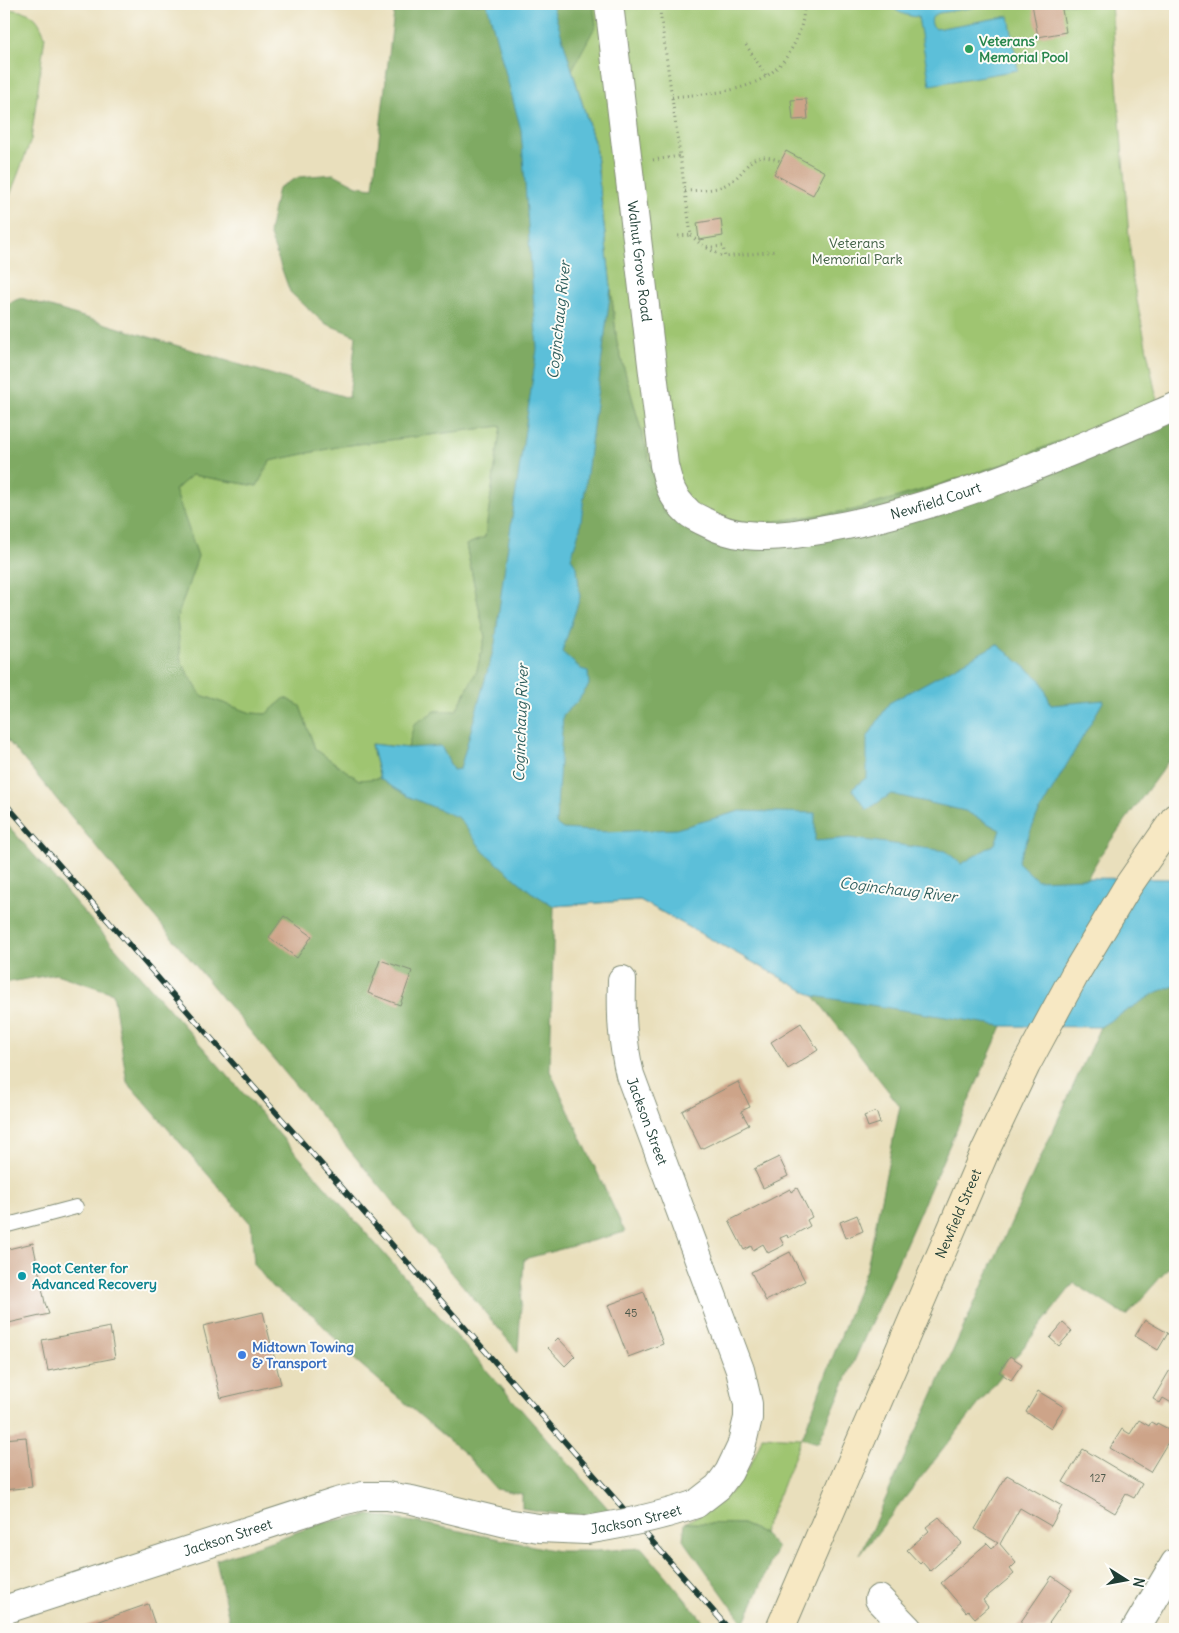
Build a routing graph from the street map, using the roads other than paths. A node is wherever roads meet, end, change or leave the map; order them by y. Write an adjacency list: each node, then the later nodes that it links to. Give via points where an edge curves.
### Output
1 (609, 4): 3 (street, Walnut Grove Road, via 664,465 672,493)
2 (1175, 407): 3 (street, Newfield Court, via 1025,471 871,520 824,530 746,535 717,529)
3 (688, 513)
4 (1175, 818): 11 (main road, Newfield Street, via 1128,886 1026,1065 986,1149)
5 (622, 980): 10 (street, Jackson Street, bridge, via 621,1012 630,1075 740,1370 748,1404 745,1434 736,1460 718,1487 696,1504 671,1513 586,1530 538,1528 400,1498 363,1496 328,1504)
6 (76, 1207): 7 (lane)
7 (4, 1226)
8 (1175, 1563): 13 (street)
9 (879, 1599): 12 (street)
10 (4, 1610)
11 (780, 1629)
12 (908, 1629)
13 (1136, 1629)

